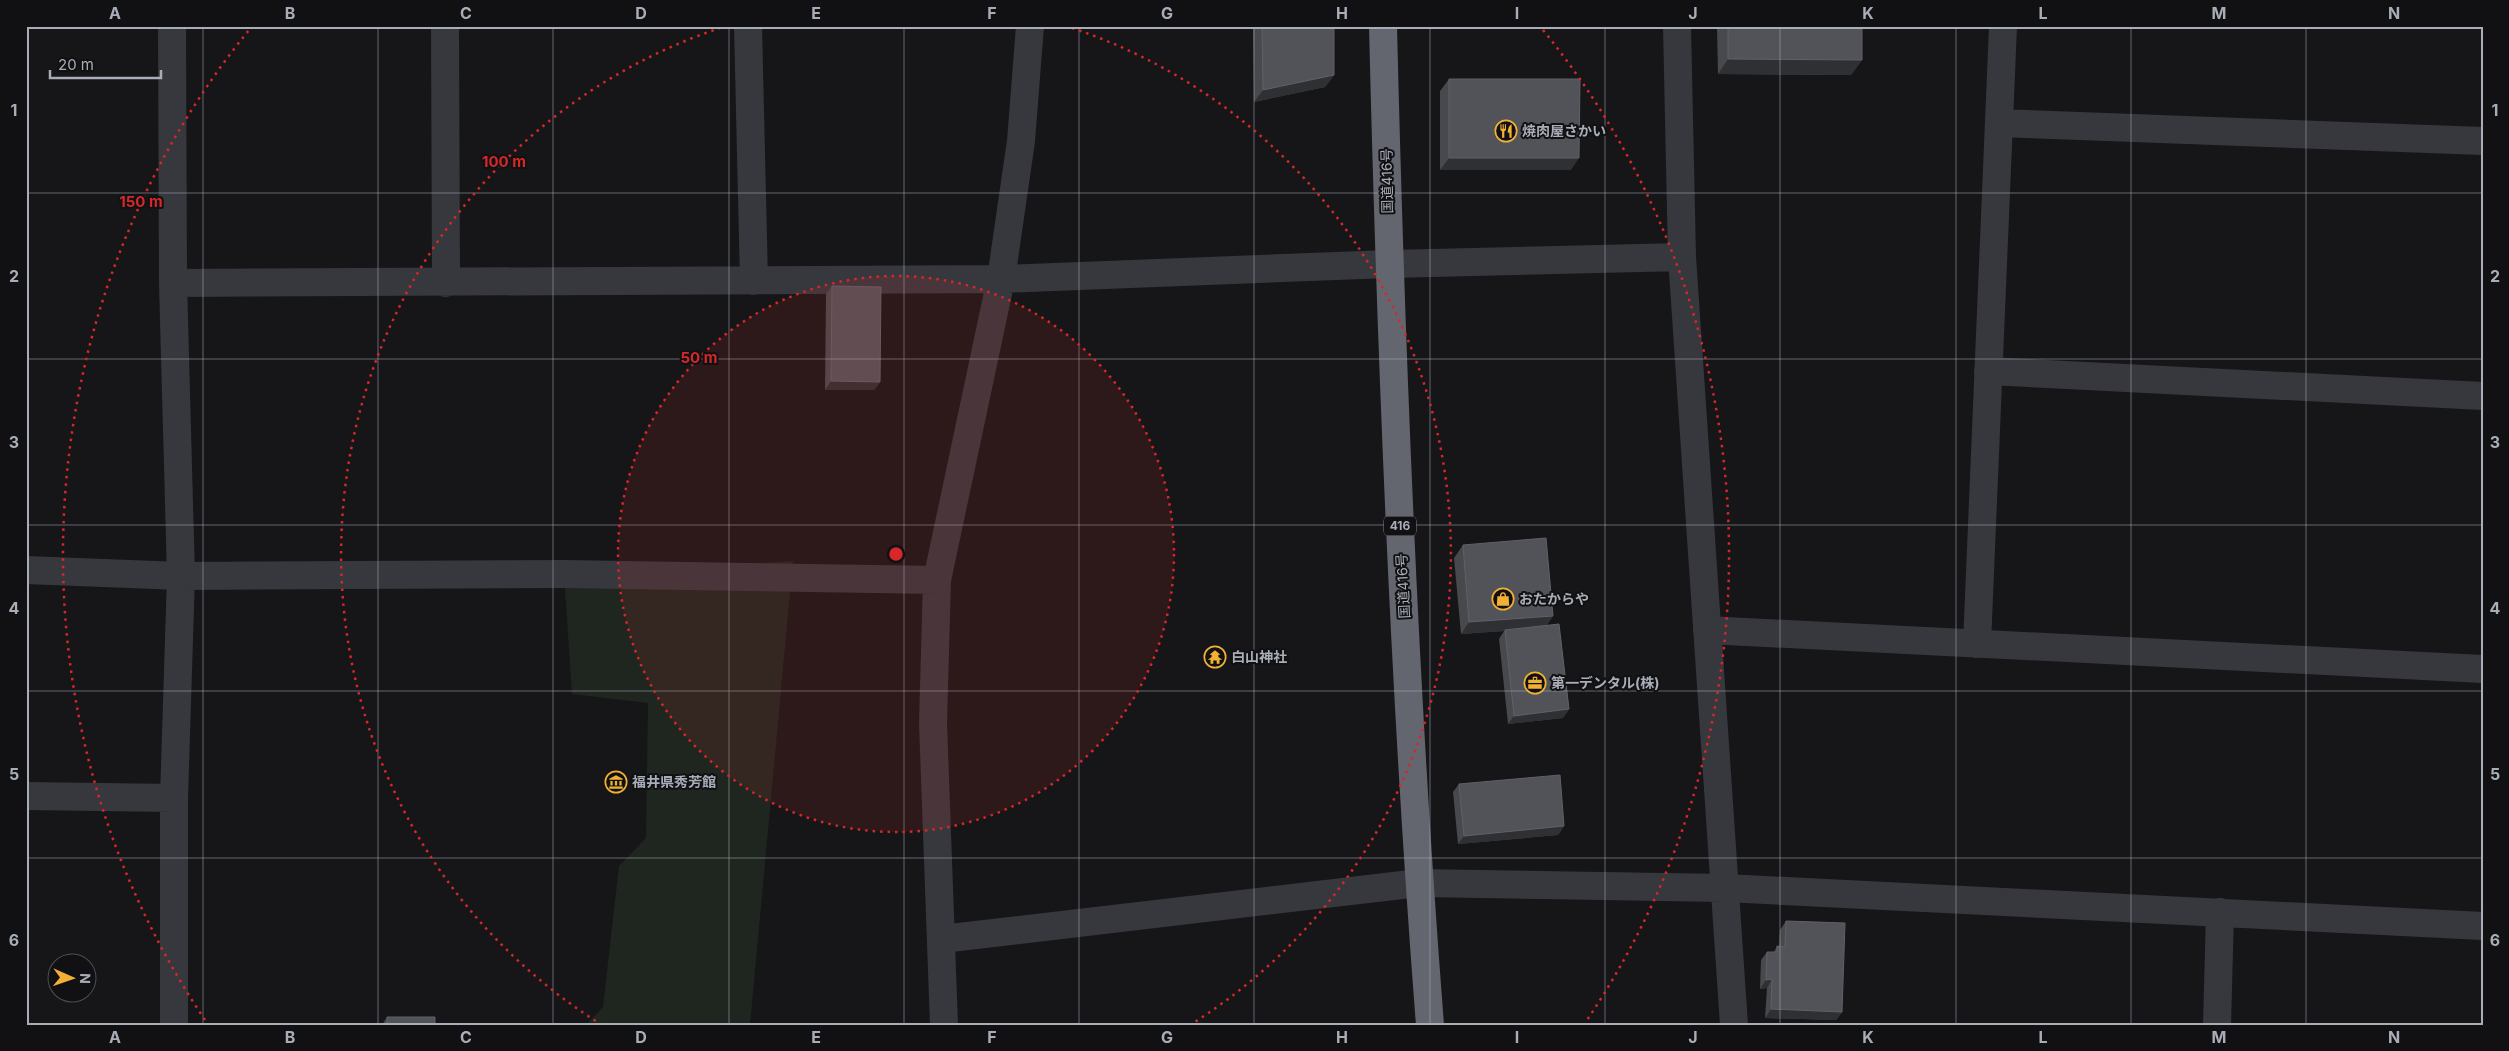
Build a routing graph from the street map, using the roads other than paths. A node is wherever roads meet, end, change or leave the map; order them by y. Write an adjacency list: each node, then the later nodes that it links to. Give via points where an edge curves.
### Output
1 (172, 26): 14 (street)
2 (446, 26): 15 (street)
3 (748, 26): 13 (street)
4 (1030, 26): 12 (street, via 1021,141)
5 (1383, 26): 11 (highway, 国道416号 / 416)
6 (1677, 26): 10 (street)
7 (2003, 26): 8 (street)
8 (1999, 123): 9 (street); 16 (street)
9 (2483, 141)
10 (1682, 257): 11 (street); 21 (street)
11 (1389, 264): 12 (street); 26 (highway, 国道416号 / 416)
12 (1001, 279): 13 (street); 20 (street)
13 (754, 281): 15 (street)
14 (173, 283): 15 (street); 19 (street)
15 (446, 283)
16 (1988, 371): 17 (street); 22 (street)
17 (2483, 396)
18 (26, 570): 19 (street)
19 (181, 576): 20 (street, via 564,574); 25 (street)
20 (937, 580): 30 (street, via 933,724)
21 (1707, 630): 22 (street); 27 (street)
22 (1977, 644): 23 (street)
23 (2483, 669)
24 (26, 796): 25 (street)
25 (174, 798): 31 (street)
26 (1419, 883): 27 (street); 30 (street); 33 (highway, 国道416号 / 416)
27 (1726, 888): 28 (street); 34 (street)
28 (2220, 912): 29 (street); 35 (street)
29 (2483, 926)
30 (942, 939): 32 (street)
31 (174, 1025)
32 (944, 1025)
33 (1430, 1025)
34 (1734, 1025)
35 (2217, 1025)

